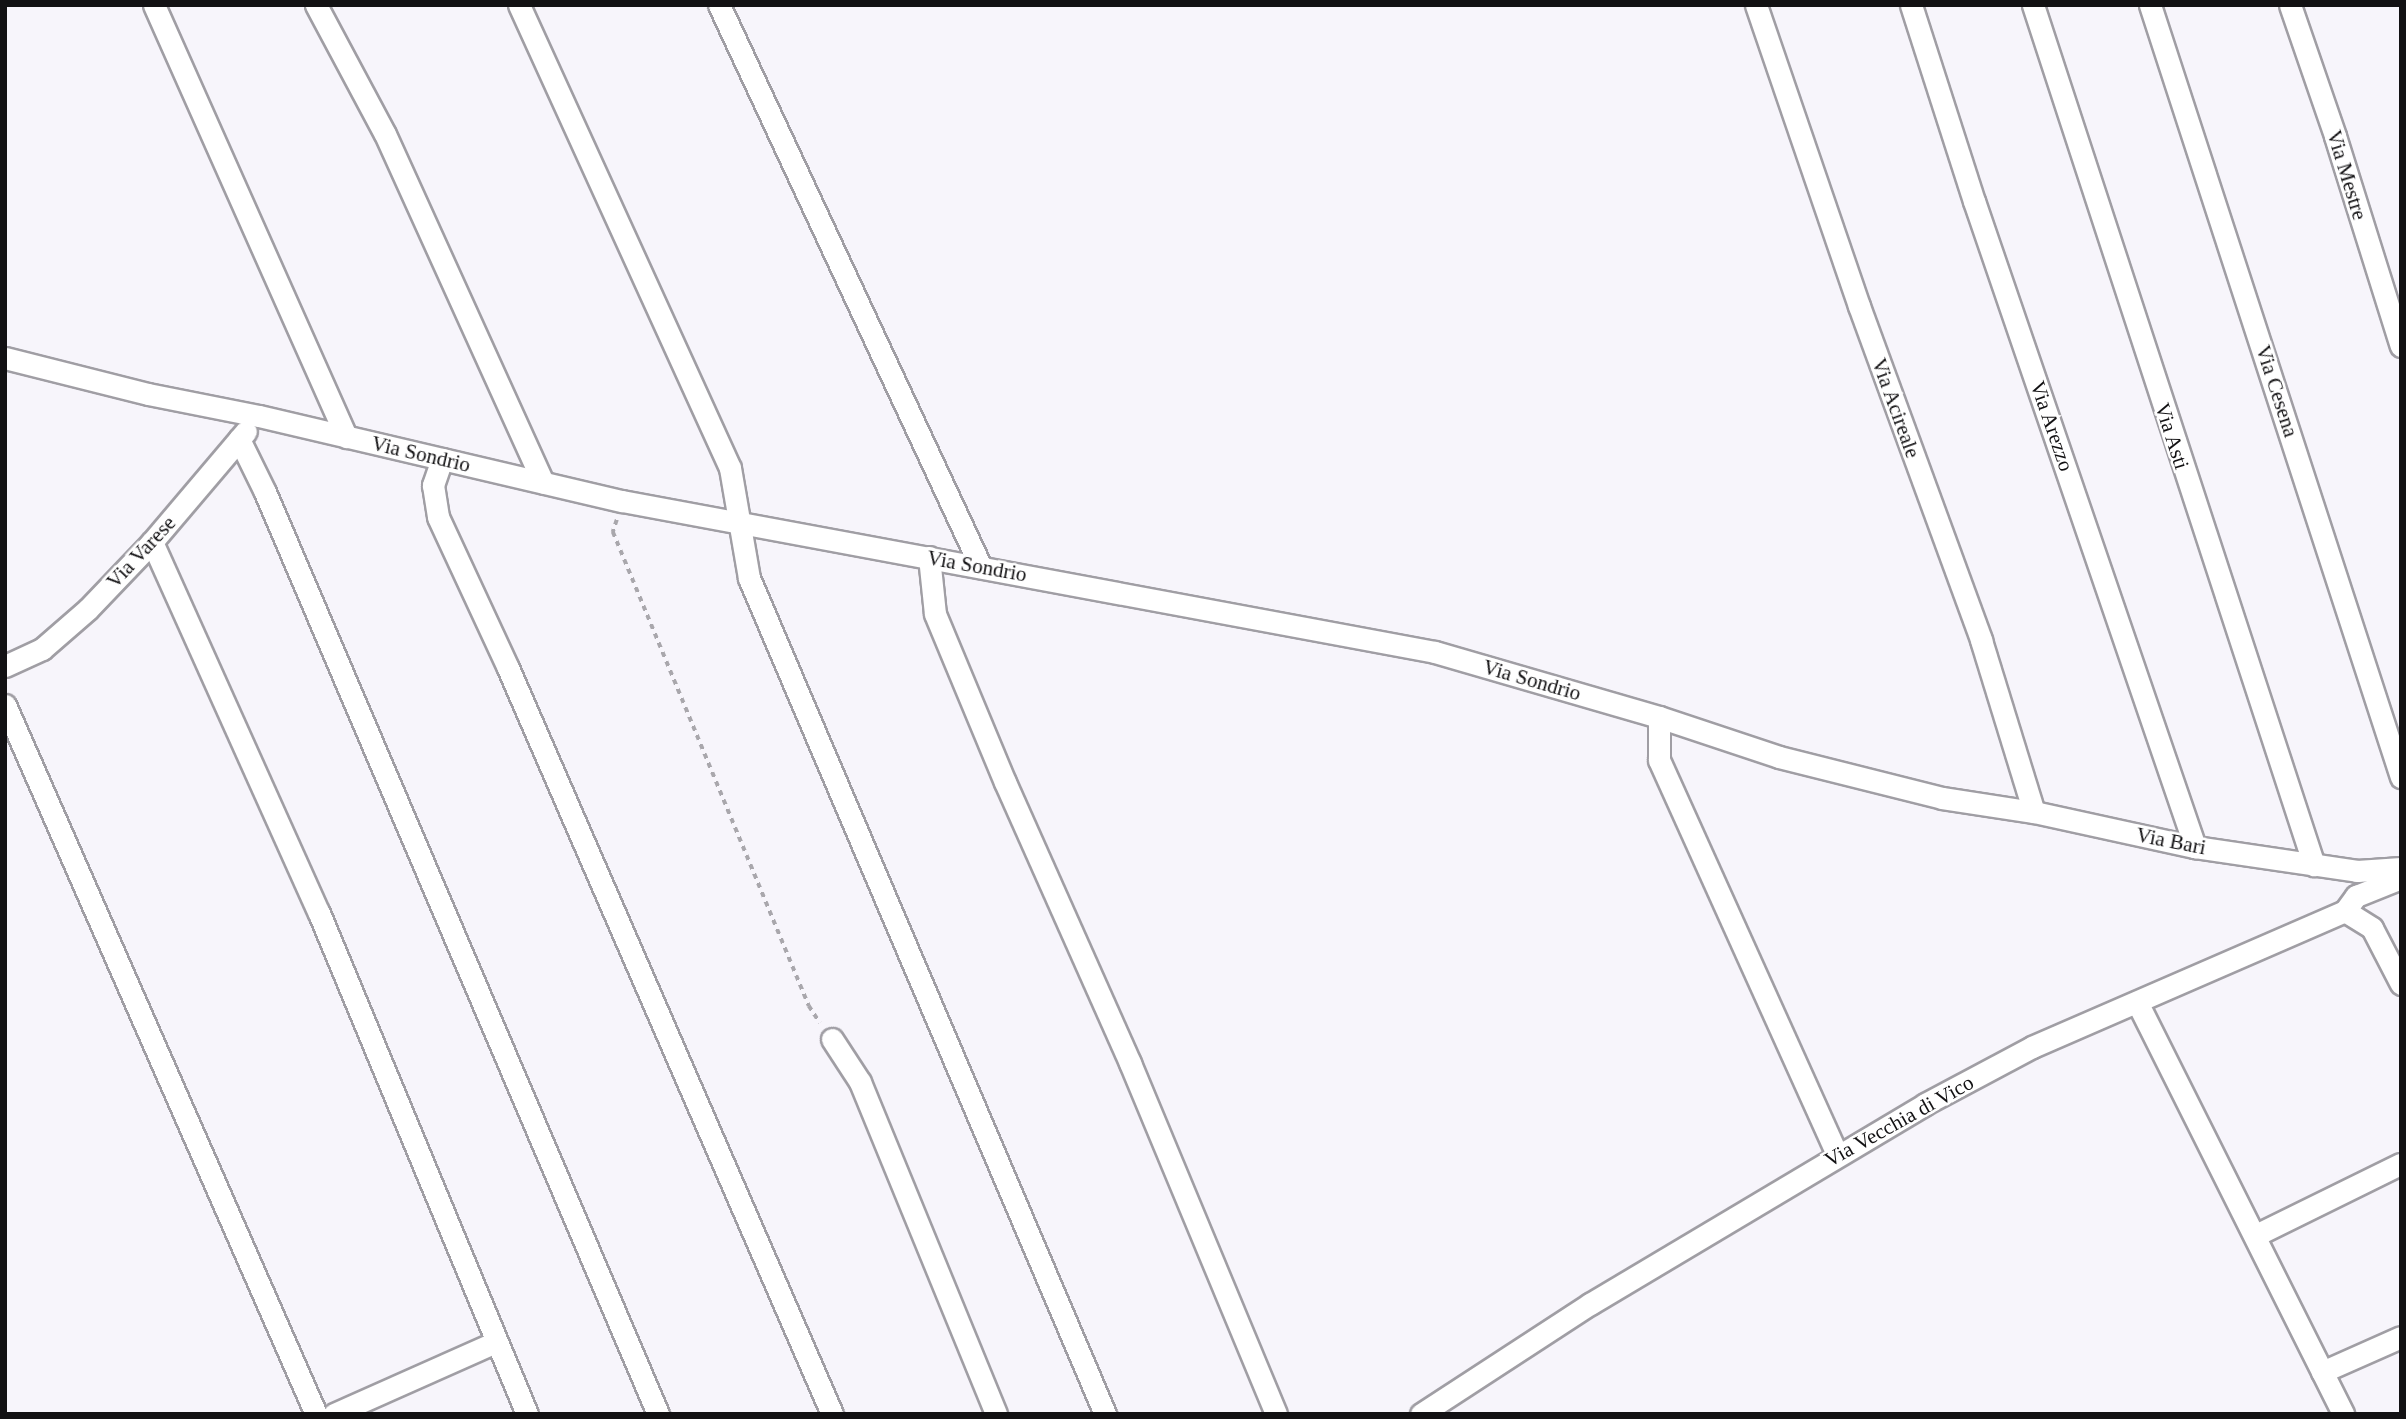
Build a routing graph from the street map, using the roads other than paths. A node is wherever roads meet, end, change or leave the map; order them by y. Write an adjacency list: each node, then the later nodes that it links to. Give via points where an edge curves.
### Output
1 (155, 5): 13 (street)
2 (316, 5): 16 (street, via 385,134)
3 (519, 5): 17 (street, via 730,468)
4 (719, 5): 20 (street)
5 (1756, 5): 26 (street, Via Acireale, via 1981,640)
6 (1911, 5): 27 (street, Via Arezzo)
7 (2033, 5): 28 (street, Via Asti)
8 (2150, 5): 24 (street, Via Cesena)
9 (2290, 5): 10 (street, Via Mestre)
10 (2401, 346)
11 (5, 358): 12 (street, Via Sondrio)
12 (259, 416): 13 (street, Via Sondrio); 14 (street, Via Varese)
13 (346, 437): 15 (street, Via Sondrio)
14 (239, 439): 18 (street, Via Varese); 44 (street)
15 (442, 459): 16 (street, Via Sondrio); 45 (street, via 433,485 438,517)
16 (543, 483): 17 (street, Via Sondrio)
17 (739, 521): 19 (street, Via Sondrio); 47 (street, via 749,578)
18 (152, 542): 21 (street, Via Varese, via 42,649); 39 (street, via 319,913)
19 (929, 557): 20 (street, Via Sondrio); 48 (street, via 935,614)
20 (981, 567): 23 (street, Via Sondrio, via 1435,652)
21 (5, 666)
22 (5, 705): 41 (street)
23 (1658, 717): 25 (street, Via Sondrio, via 1779,757); 35 (street, via 1659,760)
24 (2401, 777)
25 (1942, 798): 26 (street, Via Bari)
26 (2034, 812): 27 (street, Via Bari)
27 (2195, 847): 28 (street, Via Bari)
28 (2314, 865): 29 (street, Via Bari, via 2357,871)
29 (2401, 868)
30 (2401, 878): 31 (street, Via Vecchia di Vico, via 2356,897)
31 (2345, 911): 32 (street, via 2372,929); 33 (street, Via Vecchia di Vico)
32 (2401, 984)
33 (2137, 1002): 35 (street, Via Vecchia di Vico, via 2032,1047); 37 (street)
34 (832, 1039): 46 (street, via 860,1083)
35 (1837, 1154): 49 (street, Via Vecchia di Vico, via 1590,1304)
36 (2400, 1164): 37 (street)
37 (2256, 1235): 40 (street)
38 (2401, 1337): 40 (street)
39 (496, 1342): 42 (street); 43 (street)
40 (2322, 1372): 50 (street)
41 (316, 1414)
42 (334, 1414)
43 (527, 1414)
44 (658, 1414)
45 (832, 1414)
46 (996, 1414)
47 (1104, 1414)
48 (1276, 1414)
49 (1421, 1414)
50 (2343, 1414)

